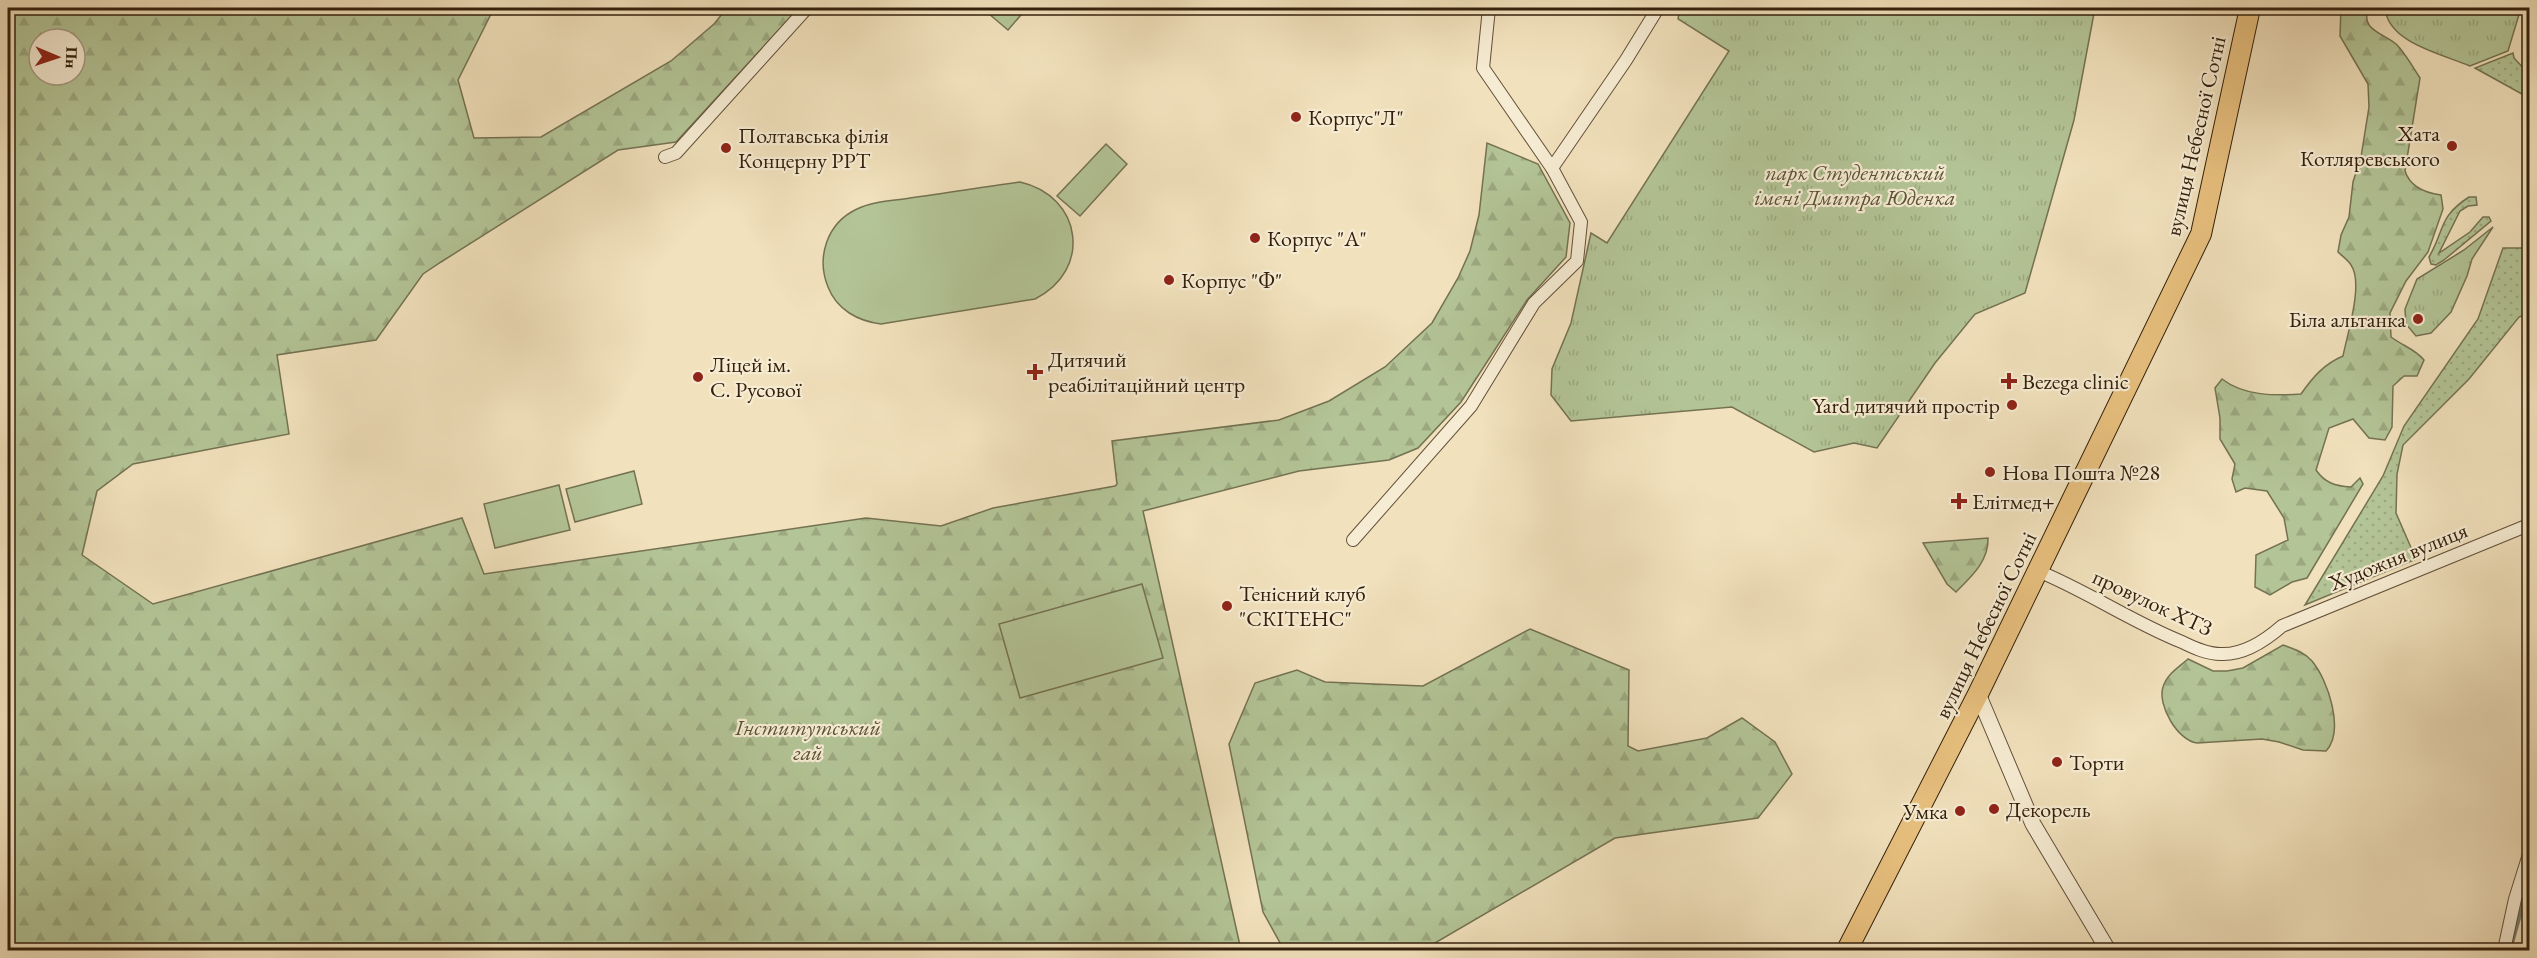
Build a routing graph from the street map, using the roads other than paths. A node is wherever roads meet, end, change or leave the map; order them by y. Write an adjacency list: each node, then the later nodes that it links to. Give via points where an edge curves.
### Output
1 (807, 8): 5 (street, via 676,153)
2 (1489, 8): 6 (street, via 1483,68)
3 (1658, 8): 6 (street)
4 (2250, 8): 9 (main road, вулиця Небесної Сотні, via 2201,234)
5 (665, 157)
6 (1552, 168): 8 (street, via 1581,222 1577,261 1534,303 1471,406)
7 (2529, 522): 10 (street, Художня вулиця)
8 (1353, 540)
9 (2038, 571): 10 (street, провулок ХТЗ, via 2159,633 2208,653 2234,653 2253,646); 11 (main road, вулиця Небесної Сотні)
10 (2282, 626)
11 (1978, 694): 13 (main road, вулиця Небесної Сотні); 14 (street, via 2033,825)
12 (2529, 851): 15 (street)
13 (1847, 951)
14 (2108, 951)
15 (2504, 951)

